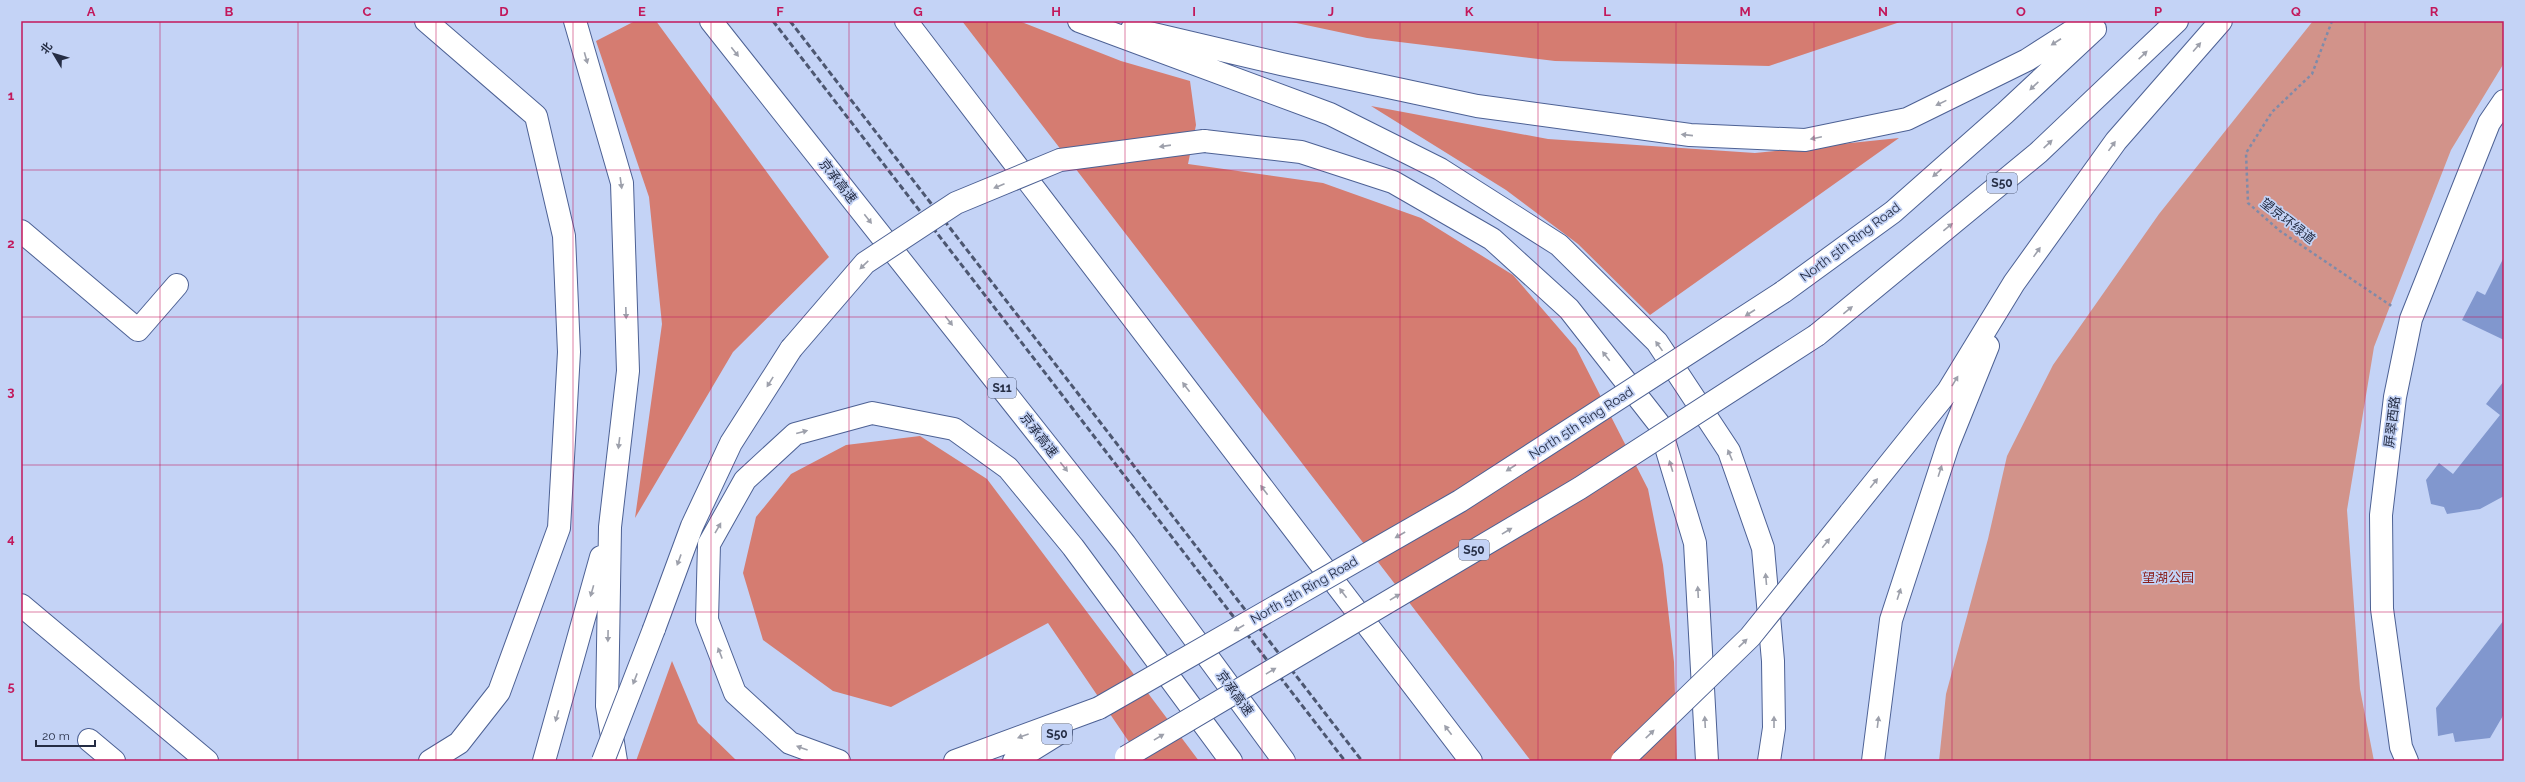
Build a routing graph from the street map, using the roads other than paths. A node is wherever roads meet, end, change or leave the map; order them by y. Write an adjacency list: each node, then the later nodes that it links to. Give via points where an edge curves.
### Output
1 (426, 21): 22 (main road, via 536,116 564,236 569,352 558,528 499,692 459,743)
2 (575, 21): 15 (main road, one-way to 15, via 622,183 628,371)
3 (711, 21): 30 (main road, 京承高速 / S11, one-way to 30, via 1125,544)
4 (906, 21): 31 (main road, one-way to 4)
5 (1079, 21): 34 (main road, one-way to 5, via 1774,728 1773,661 1764,548 1730,451 1657,342 1559,245 1440,169 1330,114)
6 (1100, 21): 7 (main road, one-way to 6, via 2027,60 1907,119 1805,140 1690,135 1477,106 1281,64)
7 (2088, 21)
8 (2104, 21): 17 (main road, North 5th Ring Road / S50, one-way to 17, bridge, via 1893,212 1782,292 1460,501)
9 (2176, 21): 19 (main road, S50, one-way to 9, bridge, via 1580,488 1817,335 2038,153)
10 (2221, 21): 13 (main road, one-way to 10, via 2116,141)
11 (2504, 101): 36 (main road, 屏翠西路, via 2486,130 2411,319 2395,397 2381,515 2382,609 2401,747)
12 (21, 231): 14 (main road, via 138,330)
13 (2014, 283): 32 (main road, one-way to 13, bridge, via 1750,637 1948,391); 35 (main road, one-way to 13, via 1891,620 1948,445)
14 (177, 285)
15 (610, 526): 23 (main road, one-way to 23); 25 (main road, one-way to 25, via 607,706)
16 (21, 605): 21 (main road)
17 (1099, 708): 27 (main road, one-way to 27); 28 (main road, North 5th Ring Road / S50)
18 (89, 740): 20 (main road)
19 (1123, 759)
20 (114, 761)
21 (206, 761)
22 (430, 761)
23 (544, 761)
24 (603, 761): 33 (main road, one-way to 24, bridge, via 1695,543 1659,424 1569,309 1492,239 1393,182 1301,152 1204,141 1060,160 956,203 865,263 791,349 731,443 692,526)
25 (616, 761)
26 (839, 761): 29 (main road, one-way to 29, via 790,743 735,693 707,620 709,544 745,480 795,434 872,413 954,429 1008,468 1073,547)
27 (955, 761)
28 (1014, 761)
29 (1231, 761)
30 (1284, 761)
31 (1471, 761)
32 (1622, 761)
33 (1707, 761)
34 (1769, 761)
35 (1874, 761)
36 (2407, 761)

